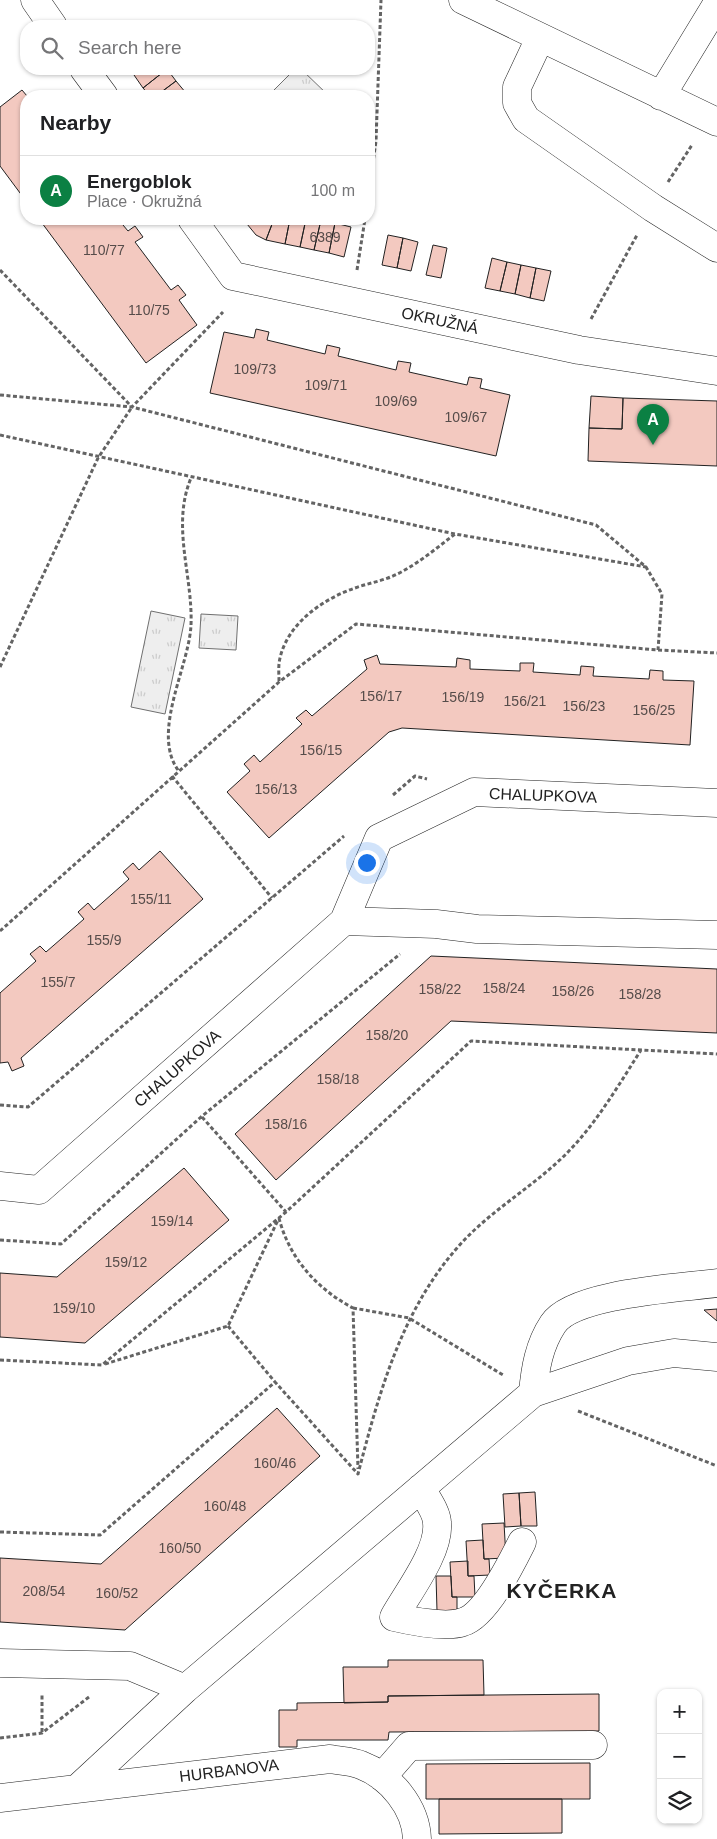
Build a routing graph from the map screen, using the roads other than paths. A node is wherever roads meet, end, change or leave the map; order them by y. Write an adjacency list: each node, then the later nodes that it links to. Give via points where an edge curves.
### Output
1 (35, 0): 4 (street)
2 (463, 0): 5 (street)
3 (717, 4): 8 (street)
4 (50, 20)
5 (540, 38): 8 (street); 11 (street, via 517,87 517,102 526,118 653,208)
6 (88, 75): 7 (street)
7 (100, 90)
8 (661, 96): 9 (street)
9 (717, 122)
10 (196, 225): 12 (street, OKRUŽNÁ, via 233,276 579,350)
11 (717, 248)
12 (717, 371)
13 (717, 802): 14 (street, CHALUPKOVA, via 474,792 379,838)
14 (344, 921): 15 (street, via 436,924 477,929); 16 (street, CHALUPKOVA, via 38,1190)
15 (717, 936)
16 (0, 1186)
17 (717, 1283): 19 (street, via 619,1295 577,1307 553,1323 536,1360)
18 (717, 1357): 19 (street, via 674,1353 628,1361)
19 (533, 1393): 20 (street)
20 (421, 1488): 21 (street, via 438,1521 437,1533 433,1549 394,1617 416,1622 464,1622 488,1599); 23 (street)
21 (522, 1542)
22 (0, 1663): 23 (street, via 130,1666)
23 (185, 1689): 26 (street)
24 (593, 1745): 25 (street, via 409,1746)
25 (382, 1777): 26 (street, HURBANOVA, via 361,1764 330,1759); 28 (street, HURBANOVA, via 399,1793 410,1812)
26 (78, 1788): 27 (street, HURBANOVA)
27 (0, 1798)
28 (417, 1839)

